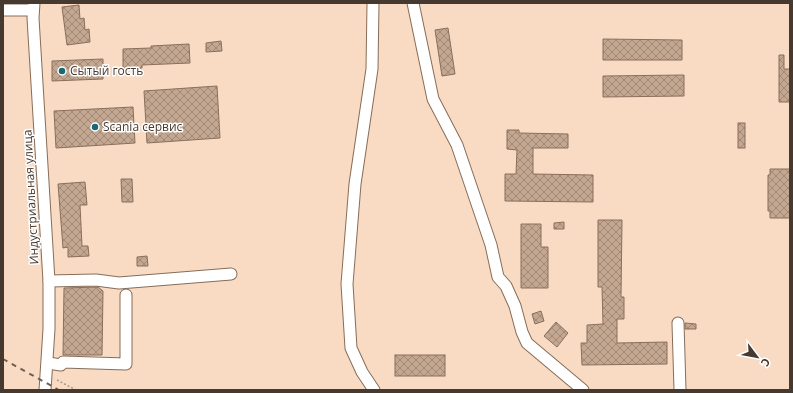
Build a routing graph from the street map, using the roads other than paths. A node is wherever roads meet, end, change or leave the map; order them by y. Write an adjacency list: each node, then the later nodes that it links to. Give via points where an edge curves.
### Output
1 (373, 3): 11 (street, via 372,69 355,184 346,284 351,348)
2 (413, 3): 12 (street, via 433,99 457,145 491,245 498,277 506,286 515,306 522,332 527,343)
3 (34, 7): 4 (street); 6 (street, Индустриальная улица)
4 (3, 10)
5 (231, 274): 6 (street, via 119,283 96,280)
6 (49, 281): 9 (street, Индустриальная улица)
7 (126, 296): 9 (street, via 126,364)
8 (678, 323): 13 (street)
9 (48, 363): 10 (street, Индустриальная улица)
10 (46, 390)
11 (374, 390)
12 (583, 390)
13 (680, 390)

